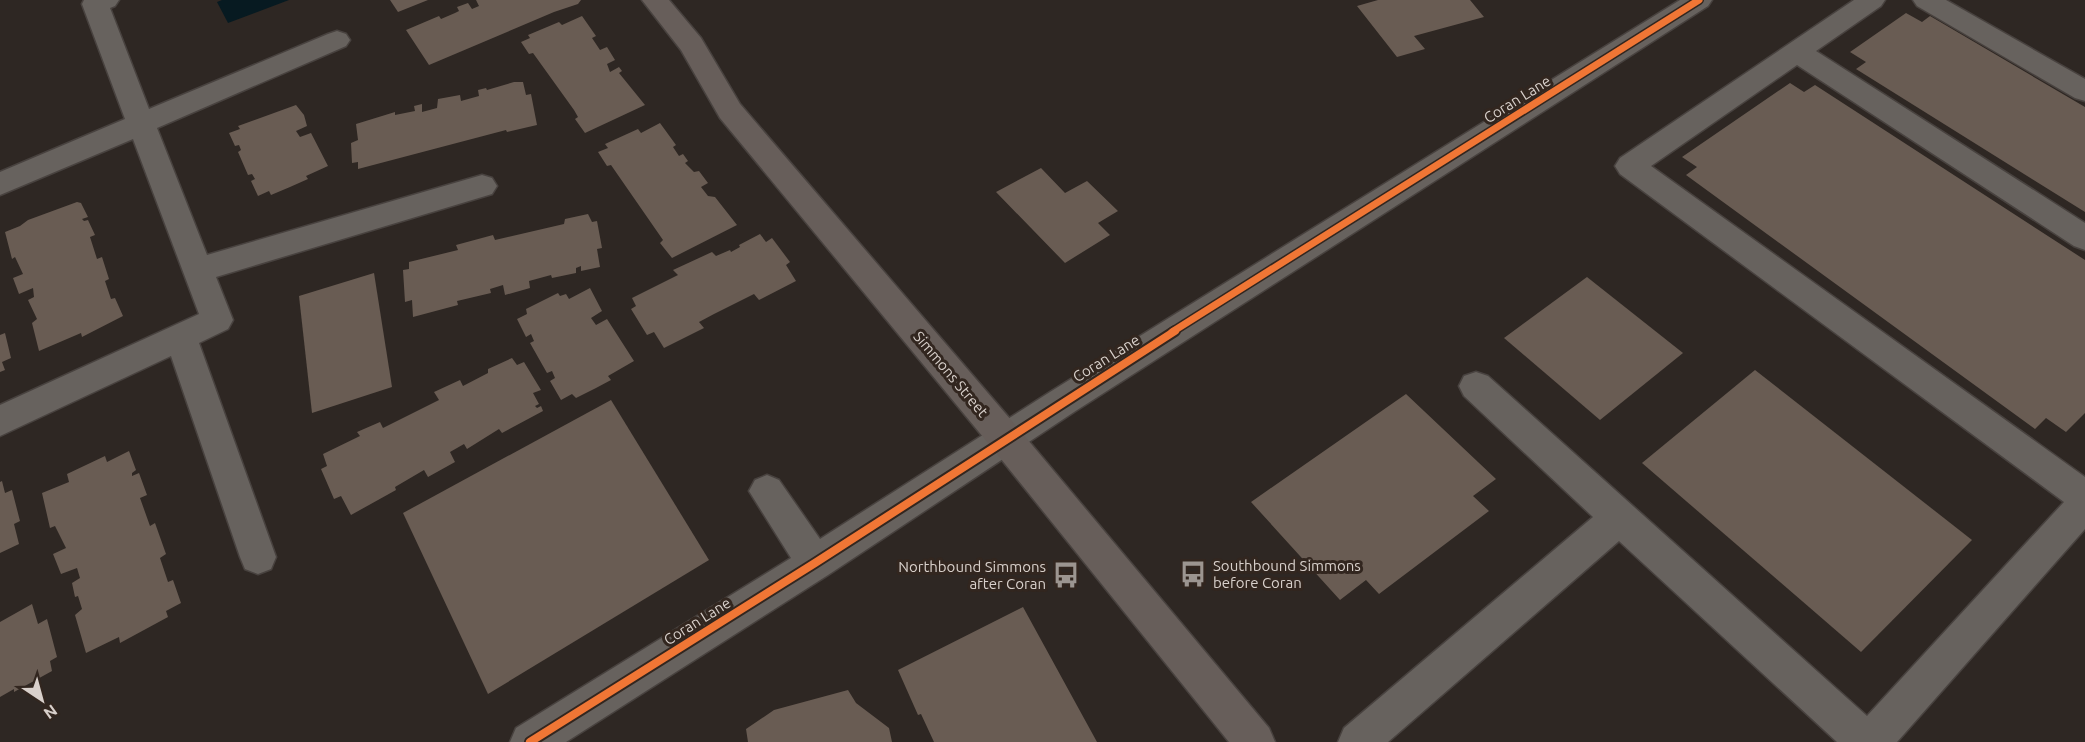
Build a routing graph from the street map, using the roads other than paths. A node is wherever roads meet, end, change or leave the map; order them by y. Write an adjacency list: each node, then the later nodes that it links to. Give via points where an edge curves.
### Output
1 (655, 0): 18 (main road, Simmons Street, via 691,44 730,111)
2 (1699, 0): 6 (street, Coran Lane)
3 (1872, 0): 8 (street)
4 (1926, 0): 9 (street)
5 (98, 1): 10 (street)
6 (1659, 10): 18 (street, Coran Lane)
7 (337, 39): 10 (street)
8 (1797, 52): 13 (street); 20 (street, via 1630,166)
9 (2085, 91)
10 (139, 123): 11 (street); 14 (street)
11 (0, 183)
12 (482, 186): 14 (street)
13 (2085, 238)
14 (197, 270): 15 (street, via 217,320)
15 (180, 337): 17 (street); 23 (street)
16 (1476, 386): 22 (street)
17 (0, 421)
18 (1005, 438): 24 (street, Coran Lane); 26 (main road, Simmons Street)
19 (767, 491): 24 (street)
20 (2085, 497)
21 (2085, 504): 28 (street)
22 (1619, 518): 27 (street); 28 (street)
23 (258, 558)
24 (815, 563): 25 (street, Coran Lane)
25 (530, 742)
26 (1255, 742)
27 (1358, 742)
28 (1868, 742)

